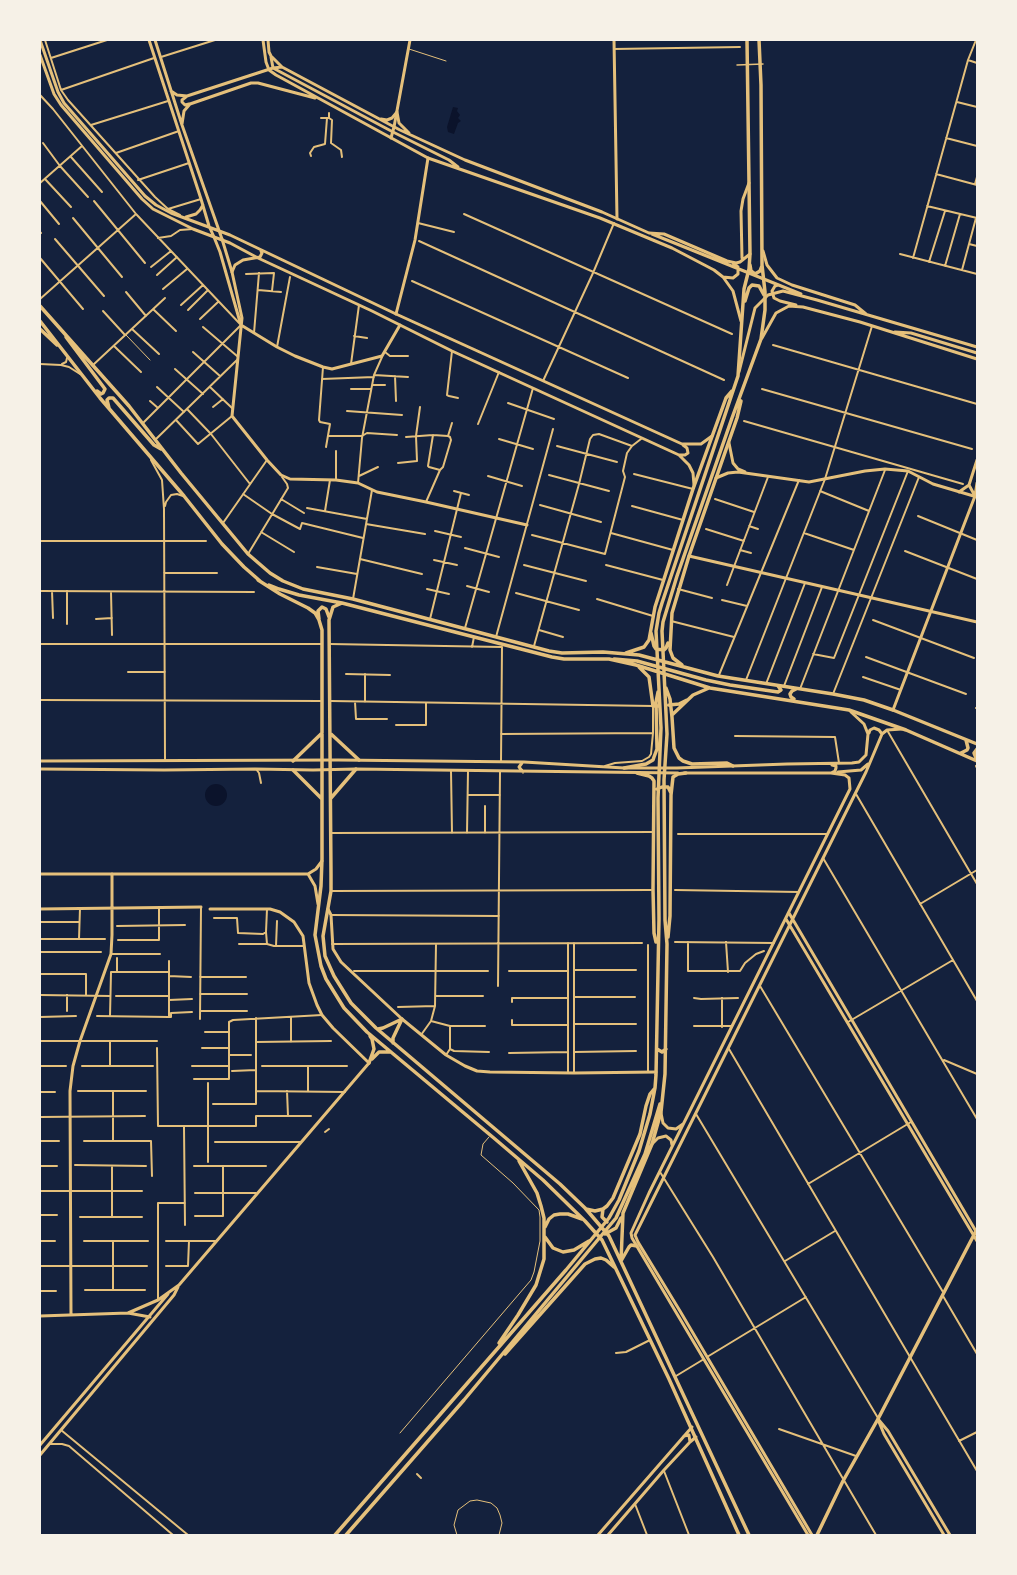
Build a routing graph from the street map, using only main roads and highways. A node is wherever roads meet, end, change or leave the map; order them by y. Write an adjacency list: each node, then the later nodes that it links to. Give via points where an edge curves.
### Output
1 (40, 40): 29 (main road, via 64,103 145,196 156,205)
2 (149, 40): 28 (main road)
3 (155, 40): 14 (main road)
4 (263, 40): 13 (main road, via 266,62)
5 (268, 40): 11 (main road)
6 (410, 40): 18 (main road)
7 (614, 40): 30 (main road)
8 (747, 40): 27 (main road)
9 (759, 40): 36 (main road)
10 (40, 55): 34 (main road, via 54,94 61,105 142,199 153,210)
11 (271, 56): 12 (main road); 13 (main road)
12 (282, 67): 13 (main road); 19 (main road)
13 (271, 69): 15 (main road); 16 (main road, via 280,78); 22 (main road)
14 (171, 91): 15 (main road, via 177,96); 20 (main road)
15 (187, 96): 17 (main road, via 182,102 185,105)
16 (320, 100): 17 (main road, via 251,83); 23 (main road)
17 (190, 104): 20 (main road, via 184,111)
18 (397, 112): 19 (main road, via 387,120); 21 (main road); 24 (main road, via 399,123)
19 (379, 119): 21 (main road)
20 (182, 125): 32 (main road)
21 (394, 127): 22 (main road); 24 (main road)
22 (393, 132): 23 (main road); 26 (main road)
23 (391, 138): 25 (main road)
24 (417, 138): 30 (main road, via 465,160)
25 (428, 158): 26 (main road); 54 (main road, via 418,223)
26 (460, 168): 47 (main road, via 614,223 672,248)
27 (749, 183): 38 (main road); 41 (main road, via 741,211)
28 (203, 205): 29 (main road, via 196,214); 31 (main road)
29 (184, 218): 31 (main road)
30 (617, 219): 33 (main road)
31 (209, 226): 32 (main road); 34 (main road)
32 (218, 229): 35 (main road); 37 (main road)
33 (649, 233): 43 (main road, via 664,234); 49 (main road)
34 (214, 237): 35 (main road); 58 (main road)
35 (222, 239): 40 (main road); 46 (main road)
36 (762, 248): 45 (main road); 48 (main road, via 769,270 777,278)
37 (261, 250): 39 (main road); 40 (main road, via 262,255)
38 (750, 254): 42 (main road); 43 (main road, via 740,262)
39 (276, 257): 44 (main road, via 271,258); 54 (main road)
40 (258, 258): 44 (main road); 46 (main road, via 248,258 239,262)
41 (742, 258)
42 (750, 260): 45 (main road, via 751,271 755,274 760,271); 51 (main road)
43 (729, 262): 47 (main road, via 737,265 738,274 733,278)
44 (272, 264): 59 (main road)
45 (762, 265): 53 (main road)
46 (232, 272): 58 (main road, via 242,318)
47 (723, 277): 60 (main road, via 735,296)
48 (792, 285): 52 (main road, via 775,286 772,291 774,298); 55 (main road, via 855,305)
49 (817, 300): 55 (main road); 68 (main road, via 783,292 768,295 761,300 752,315 746,351)
50 (40, 306): 57 (main road)
51 (743, 306): 53 (main road, via 749,288 755,285 763,292); 60 (main road)
52 (803, 307): 62 (main road); 63 (main road, via 789,306 776,313)
53 (765, 310): 63 (main road)
54 (396, 314): 75 (main road)
55 (867, 315): 64 (main road)
56 (40, 321): 65 (main road)
57 (57, 325): 69 (main road, via 104,386 104,392 98,393); 76 (main road, via 143,423)
58 (241, 325): 59 (main road, via 277,347 323,367 336,369 382,356); 86 (main road, via 232,416 282,477 358,483 372,490)
59 (400, 325): 77 (main road)
60 (742, 327): 68 (main road)
61 (40, 329): 65 (main road)
62 (885, 330): 66 (main road, via 911,333); 67 (main road)
63 (761, 339): 71 (main road)
64 (977, 347)
65 (61, 348): 69 (main road)
66 (977, 353)
67 (977, 360)
68 (738, 376): 70 (main road)
69 (86, 381): 72 (main road)
70 (733, 388): 73 (main road, via 726,398); 102 (main road, via 658,613 656,631)
71 (743, 391): 74 (main road); 100 (main road, via 665,615 662,631)
72 (113, 415): 76 (main road, via 107,402 109,398 113,398 154,445); 88 (main road, via 222,544)
73 (713, 435): 75 (main road, via 701,444); 83 (main road)
74 (729, 442): 79 (main road, via 733,463); 80 (main road)
75 (682, 444): 77 (main road, via 688,453)
76 (164, 451): 96 (main road, via 248,554 283,581 303,589 353,599 562,653)
77 (679, 455): 83 (main road, via 693,473)
78 (977, 460): 82 (main road)
79 (747, 473): 80 (main road, via 728,473); 84 (main road, via 809,482 886,469 908,471 933,484)
80 (716, 478): 87 (main road)
81 (977, 484): 85 (main road)
82 (969, 485): 84 (main road); 85 (main road)
83 (693, 489): 94 (main road, via 663,580)
84 (959, 492): 85 (main road)
85 (976, 496): 90 (main road)
86 (527, 525)
87 (689, 556): 90 (main road); 95 (main road, via 670,621)
88 (258, 580): 89 (main road, via 299,595); 91 (main road, via 308,608)
89 (342, 603): 92 (main road, via 333,607); 97 (main road, via 552,657)
90 (931, 611): 93 (main road); 108 (main road)
91 (319, 620): 92 (main road, via 318,610 322,607 327,610); 110 (main road, via 322,630)
92 (330, 620): 112 (main road)
93 (977, 622)
94 (651, 632): 95 (main road, via 654,646 658,650 666,648); 96 (main road, via 644,647)
95 (670, 636): 99 (main road, via 671,654 680,664)
96 (624, 653): 99 (main road)
97 (609, 659): 98 (main road); 101 (main road, via 637,661 706,680 780,692 781,688)
98 (636, 665): 103 (main road); 105 (main road, via 649,677 653,706 674,705)
99 (690, 669): 101 (main road)
100 (665, 683): 129 (main road, via 670,699 674,748 679,758 692,764 727,763); 164 (main road)
101 (775, 685): 104 (main road)
102 (660, 686): 130 (main road, via 656,702 656,749 653,760 643,765); 165 (main road)
103 (710, 688): 105 (main road); 106 (main road)
104 (799, 688): 106 (main road, via 790,695); 108 (main road, via 864,700)
105 (687, 700): 111 (main road)
106 (801, 702): 107 (main road)
107 (849, 710): 109 (main road); 113 (main road, via 864,724)
108 (893, 710): 115 (main road)
109 (906, 730): 114 (main road, via 887,730); 118 (main road)
110 (322, 733): 119 (main road); 124 (main road)
111 (653, 733)
112 (331, 734): 120 (main road); 121 (main road)
113 (868, 734): 114 (main road, via 874,728); 127 (main road, via 866,755 859,762)
114 (882, 734): 128 (main road)
115 (966, 740): 116 (main road); 118 (main road, via 968,748)
116 (977, 744)
117 (977, 748): 122 (main road, via 974,753)
118 (961, 753): 122 (main road)
119 (322, 755): 120 (main road, via 326,759); 125 (main road)
120 (331, 758): 121 (main road); 125 (main road); 135 (main road)
121 (359, 760): 126 (main road)
122 (977, 760)
123 (40, 761): 124 (main road)
124 (293, 761): 125 (main road)
125 (322, 761): 134 (main road)
126 (524, 762): 130 (main road); 136 (main road, via 519,767)
127 (819, 763): 129 (main road); 139 (main road, via 836,766 836,770)
128 (870, 763): 139 (main road, via 862,770); 158 (main road)
129 (733, 766): 130 (main road)
130 (624, 768)
131 (40, 769): 133 (main road)
132 (356, 769): 135 (main road); 136 (main road); 144 (main road)
133 (293, 770): 134 (main road); 145 (main road)
134 (322, 770): 135 (main road); 141 (main road)
135 (331, 770): 140 (main road)
136 (524, 772): 137 (main road)
137 (637, 773): 138 (main road); 142 (main road, via 652,778)
138 (686, 773): 139 (main road); 143 (main road, via 673,777)
139 (831, 773): 156 (main road, via 849,778 850,789)
140 (331, 777): 141 (main road, via 326,773); 144 (main road)
141 (322, 778): 145 (main road)
142 (654, 795): 143 (main road, via 657,788 665,787 670,789); 165 (main road, via 654,933)
143 (671, 795): 164 (main road, via 671,896)
144 (331, 798): 155 (main road, via 331,892)
145 (322, 799): 146 (main road)
146 (322, 859): 149 (main road, via 316,869); 151 (main road)
147 (40, 874): 148 (main road)
148 (112, 874): 149 (main road); 152 (main road)
149 (308, 874): 151 (main road, via 315,886)
150 (200, 907): 152 (main road)
151 (318, 907): 160 (main road)
152 (113, 908): 153 (main road); 203 (main road, via 111,954 80,1041 70,1091)
153 (40, 909)
154 (210, 909): 174 (main road, via 267,909 280,912 294,922 303,936 309,983 322,1015)
155 (328, 909): 161 (main road); 166 (main road, via 335,954 345,967)
156 (789, 913): 157 (main road); 158 (main road)
157 (786, 918): 159 (main road); 175 (main road)
158 (792, 919): 159 (main road); 167 (main road)
159 (790, 924): 167 (main road); 176 (main road)
160 (315, 935): 161 (main road, via 319,938); 162 (main road)
161 (323, 936): 163 (main road)
162 (316, 944): 163 (main road, via 320,940); 169 (main road, via 321,966 334,993 344,1008)
163 (324, 944): 168 (main road, via 325,956 334,976 351,1003)
164 (667, 944): 172 (main road)
165 (657, 947): 171 (main road)
166 (402, 1019): 168 (main road); 170 (main road, via 393,1038); 177 (main road, via 446,1055 465,1066 484,1072)
167 (850, 1021): 193 (main road)
168 (378, 1029): 170 (main road)
169 (367, 1032): 173 (main road); 174 (main road, via 374,1044 374,1052)
170 (394, 1043): 183 (main road)
171 (657, 1049): 172 (main road, via 662,1052); 177 (main road)
172 (666, 1049): 181 (main road)
173 (392, 1052): 174 (main road, via 381,1051); 184 (main road)
174 (369, 1063): 201 (main road)
175 (713, 1067): 176 (main road, via 714,1071); 178 (main road)
176 (718, 1070): 179 (main road)
177 (656, 1072): 180 (main road)
178 (704, 1085): 179 (main road, via 708,1083); 185 (main road)
179 (710, 1086): 227 (main road, via 635,1235)
180 (656, 1088): 190 (main road, via 650,1094 635,1149 613,1198); 196 (main road, via 639,1151 614,1209)
181 (664, 1092): 182 (main road); 191 (main road, via 645,1154)
182 (661, 1112): 185 (main road, via 663,1123 668,1128 676,1129); 186 (main road)
183 (478, 1114): 184 (main road); 189 (main road)
184 (473, 1120): 188 (main road)
185 (684, 1123): 187 (main road)
186 (652, 1144): 187 (main road, via 658,1138 666,1136 672,1141); 191 (main road, via 634,1189)
187 (671, 1149): 198 (main road, via 631,1232)
188 (516, 1157): 192 (main road); 207 (main road, via 537,1193 541,1206 544,1218 544,1259 536,1285)
189 (585, 1208): 190 (main road, via 595,1211); 195 (main road)
190 (603, 1209): 191 (main road, via 602,1217 610,1223 618,1221)
191 (621, 1213): 195 (main road, via 616,1228); 199 (main road); 208 (main road)
192 (585, 1221): 194 (main road); 196 (main road, via 568,1214 554,1215 546,1224 545,1239 553,1248 563,1252 574,1250)
193 (976, 1232): 197 (main road); 211 (main road)
194 (597, 1234): 195 (main road); 200 (main road)
195 (607, 1234): 199 (main road)
196 (592, 1239): 207 (main road)
197 (977, 1241)
198 (637, 1246): 199 (main road, via 629,1247); 226 (main road)
199 (621, 1262): 225 (main road)
200 (616, 1269): 208 (main road, via 601,1258 585,1264 512,1348); 212 (main road)
201 (179, 1285): 202 (main road, via 158,1300); 205 (main road); 206 (main road)
202 (128, 1314): 203 (main road); 205 (main road)
203 (71, 1315): 204 (main road)
204 (40, 1316)
205 (149, 1317): 206 (main road); 218 (main road)
206 (153, 1320): 219 (main road)
207 (490, 1356): 209 (main road)
208 (496, 1361): 210 (main road)
209 (457, 1394): 210 (main road, via 458,1399); 220 (main road)
210 (464, 1400): 221 (main road)
211 (878, 1419): 213 (main road); 214 (main road); 228 (main road, via 843,1481)
212 (692, 1427): 215 (main road); 216 (main road)
213 (888, 1431): 214 (main road); 230 (main road)
214 (884, 1434): 229 (main road)
215 (683, 1436): 217 (main road, via 689,1435); 222 (main road)
216 (696, 1437): 217 (main road); 224 (main road)
217 (690, 1442): 223 (main road)
218 (40, 1445)
219 (40, 1455)
220 (335, 1535)
221 (346, 1535)
222 (598, 1535)
223 (608, 1535)
224 (739, 1535)
225 (749, 1535)
226 (808, 1535)
227 (812, 1535)
228 (818, 1535)
229 (944, 1535)
230 (950, 1535)

